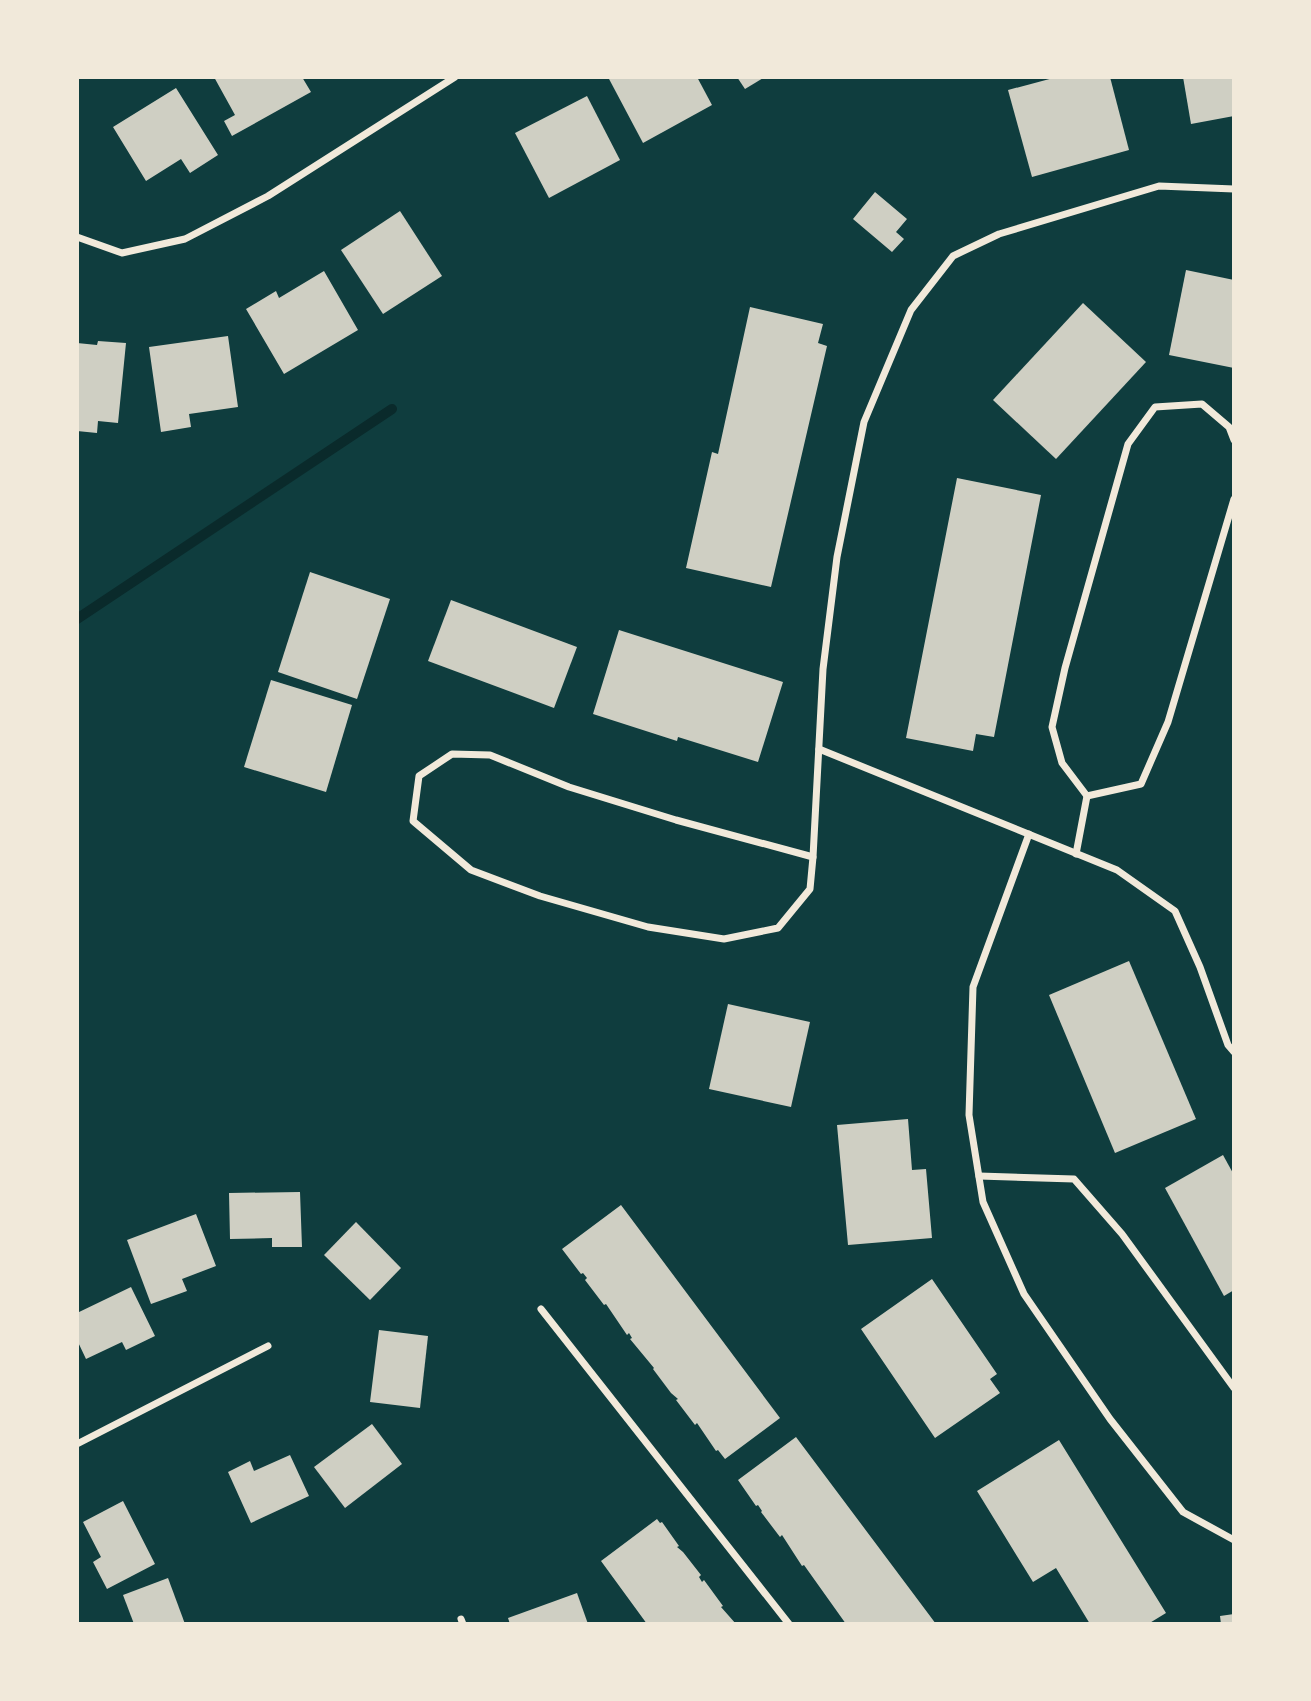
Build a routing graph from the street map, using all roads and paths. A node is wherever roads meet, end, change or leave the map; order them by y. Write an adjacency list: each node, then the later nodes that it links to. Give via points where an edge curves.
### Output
1 (455, 77): 3 (street, via 268,197 185,239 122,253)
2 (1234, 189): 6 (street, via 1159,186 999,234 953,256 912,310 864,422 837,558 823,669)
3 (77, 237)
4 (1234, 439): 7 (street, via 1229,427 1202,404 1155,407 1128,444 1052,727 1062,762)
5 (1234, 499): 7 (street, via 1168,722 1141,784)
6 (819, 749): 8 (street); 10 (street)
7 (1087, 796): 9 (street)
8 (1029, 834): 9 (street); 12 (street, via 973,987 970,1115)
9 (1076, 854): 11 (street, via 1117,870 1175,911)
10 (813, 857): 10 (street, via 569,787 490,755 452,754 419,776 413,821 471,870 540,896 648,927 724,939 778,928 810,889)
11 (1234, 1052)
12 (979, 1176): 15 (street, via 1074,1179 1122,1234); 17 (street, via 984,1202 1024,1294 1110,1419 1183,1512)
13 (541, 1309): 18 (street)
14 (268, 1346): 16 (street)
15 (1234, 1388)
16 (77, 1444)
17 (1234, 1540)
18 (789, 1624)

